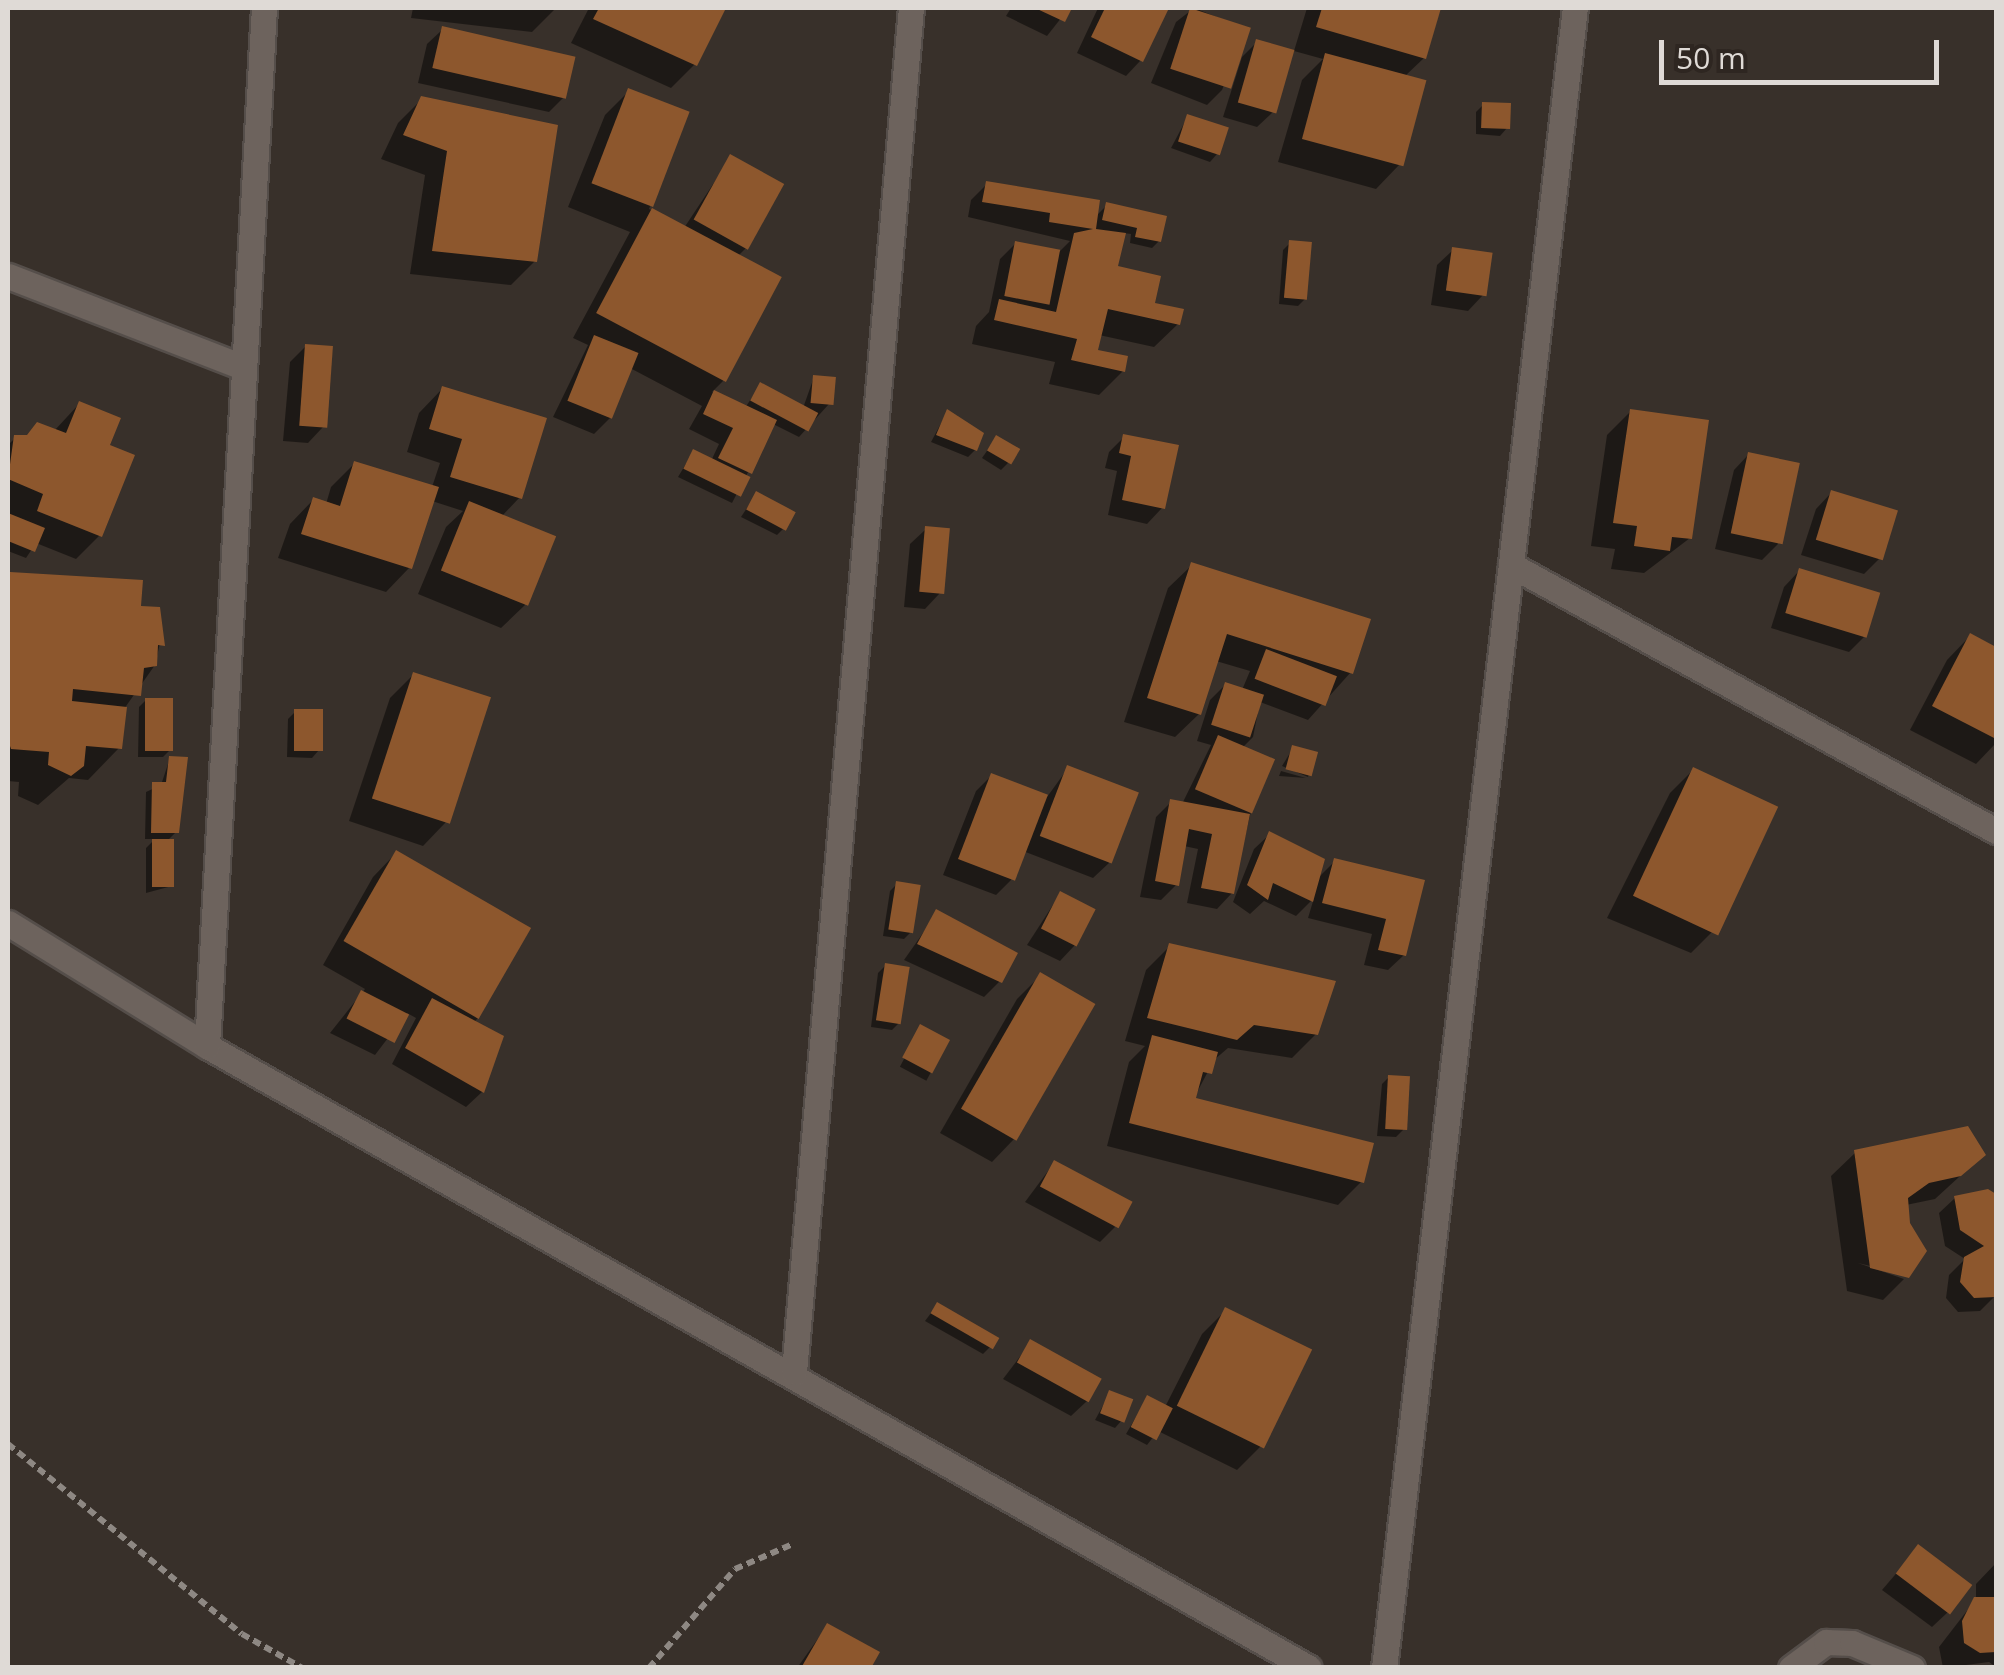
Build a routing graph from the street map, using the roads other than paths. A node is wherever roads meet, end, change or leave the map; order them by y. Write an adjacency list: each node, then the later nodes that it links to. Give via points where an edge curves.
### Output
1 (264, 8): 5 (street)
2 (911, 8): 10 (street)
3 (1575, 8): 6 (street)
4 (8, 276): 5 (street)
5 (243, 367): 9 (street)
6 (1511, 564): 7 (street); 12 (street)
7 (1996, 831)
8 (8, 923): 9 (street)
9 (207, 1046): 10 (street)
10 (794, 1372): 11 (street)
11 (1308, 1668)
12 (1384, 1668)
13 (1791, 1668): 14 (street, via 1826,1642 1852,1643)
14 (1912, 1668)

